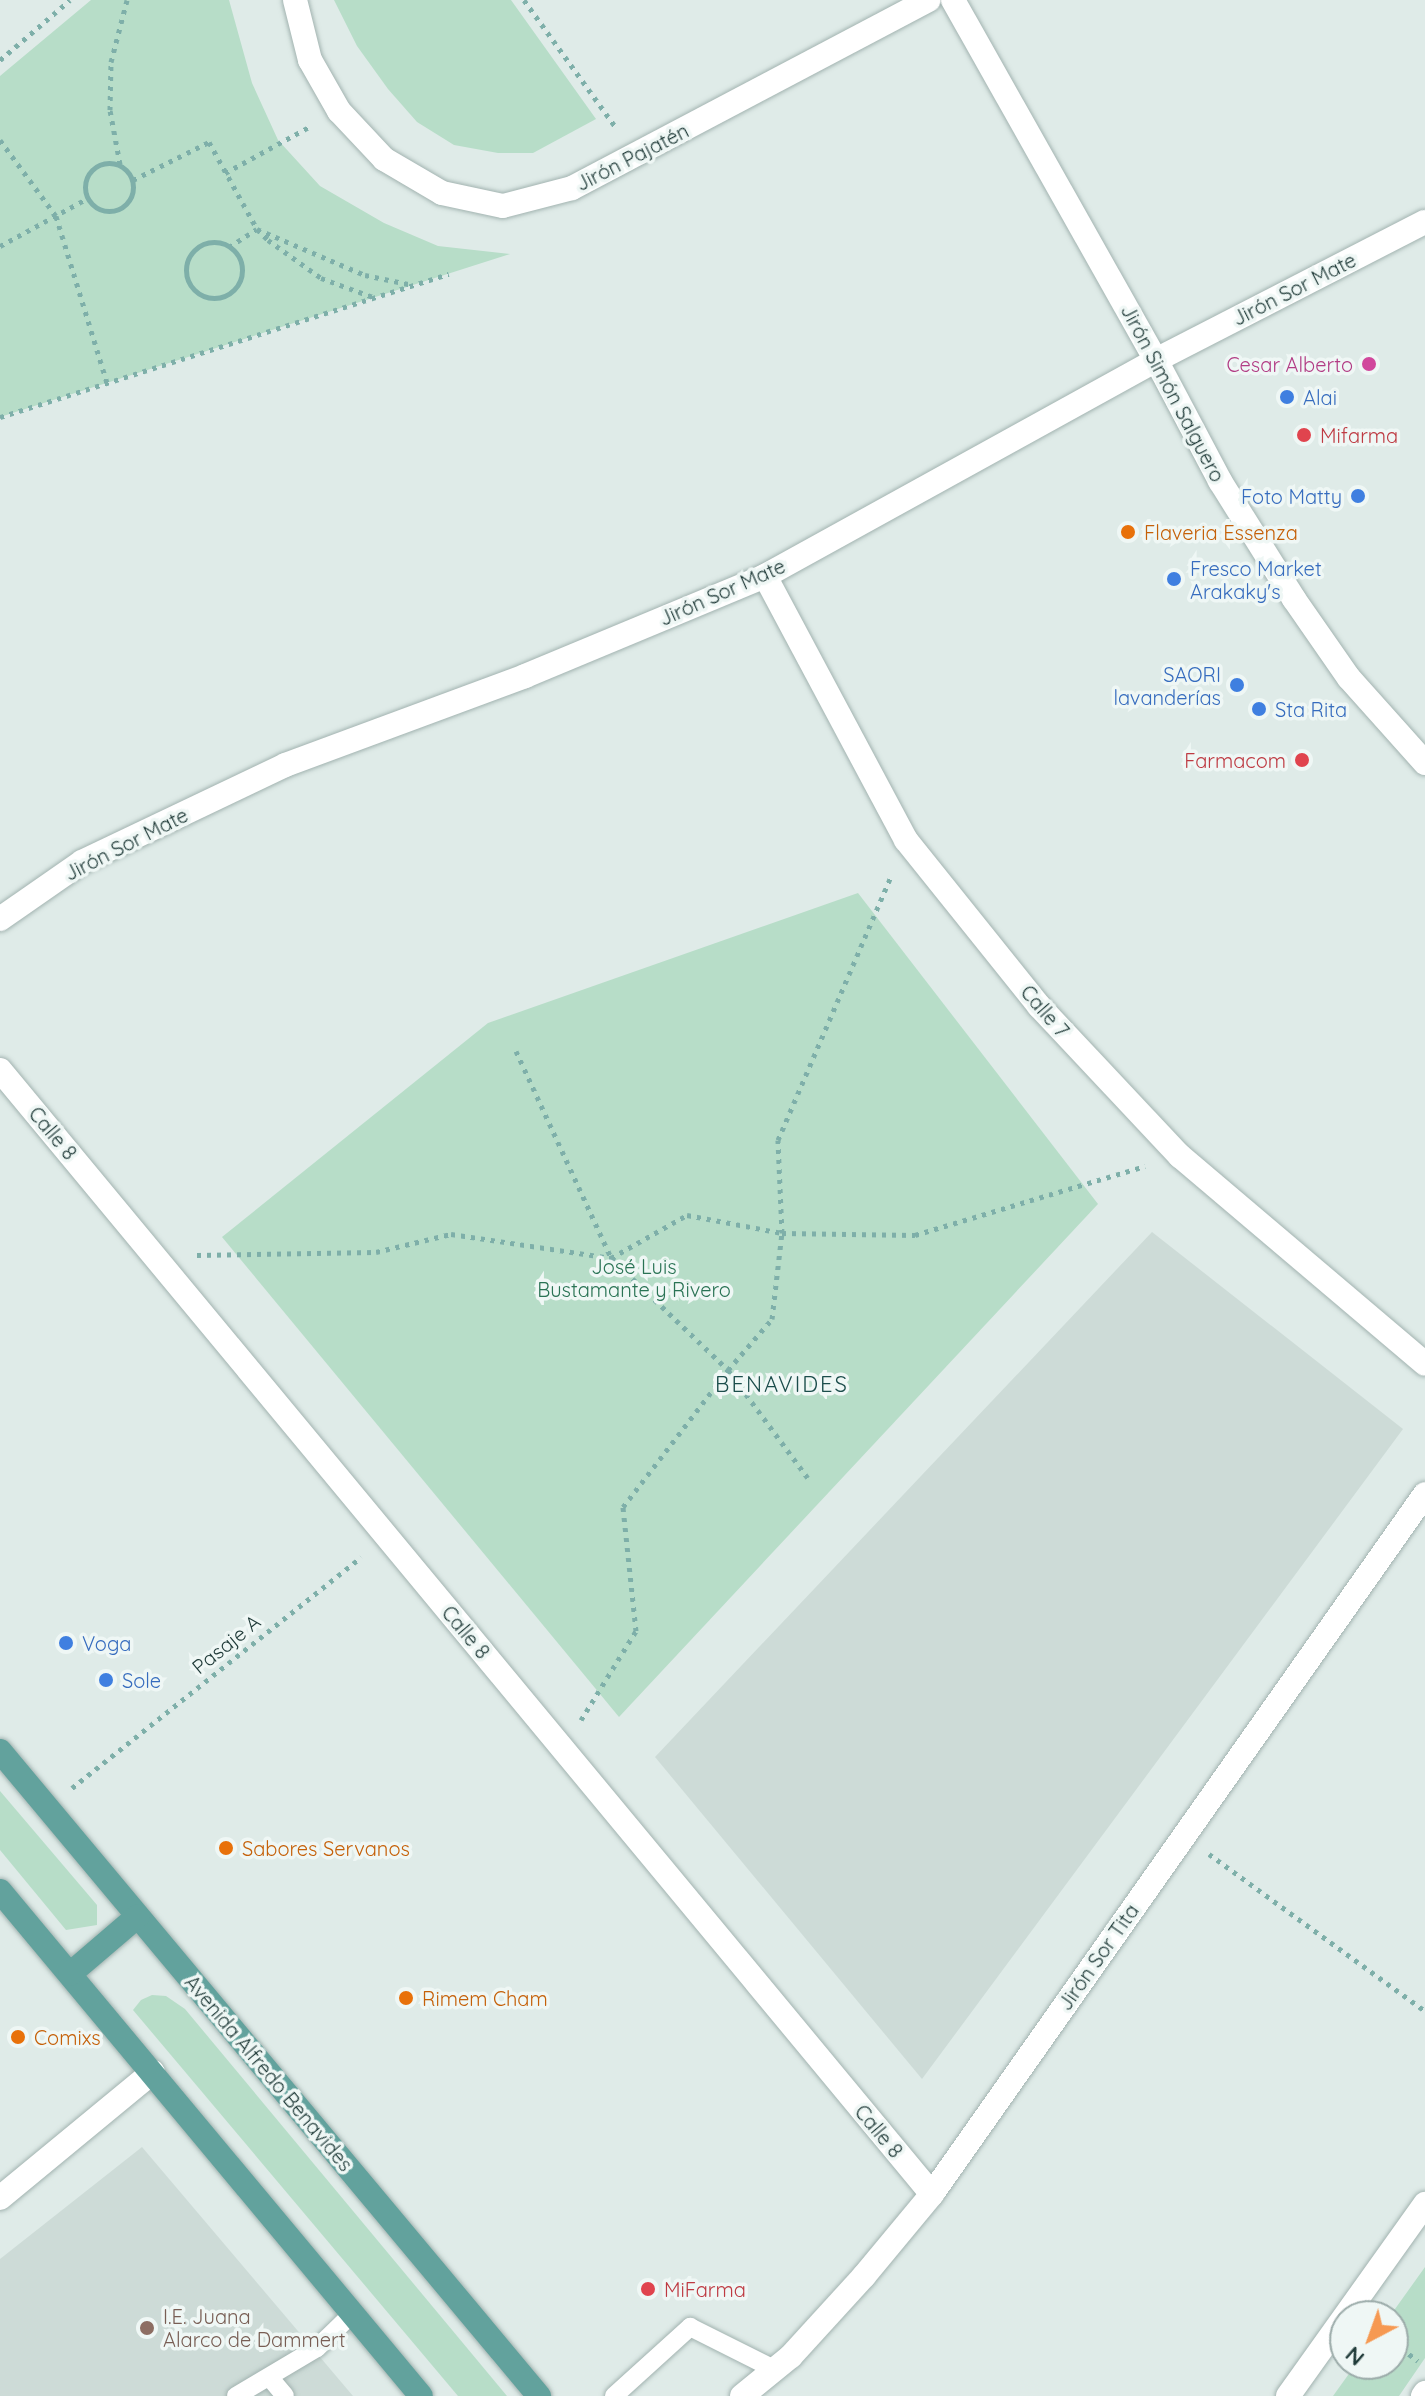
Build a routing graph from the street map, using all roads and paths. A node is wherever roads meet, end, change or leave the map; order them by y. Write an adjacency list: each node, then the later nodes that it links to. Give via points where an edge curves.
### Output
1 (70, 0): 7 (path)
2 (127, 0): 11 (path, via 111,62 110,110)
3 (295, 0): 8 (street, Jirón Pajatén, via 310,60)
4 (524, 0): 10 (path)
5 (928, 0): 10 (street, Jirón Pajatén)
6 (953, 0): 23 (street, Jirón Simón Salguero)
7 (0, 60)
8 (339, 111): 10 (street, Jirón Pajatén, via 395,166 442,193 503,206 572,188); 12 (path)
9 (0, 140): 15 (path)
10 (636, 156)
11 (120, 164): 13 (path); 14 (path, via 104,163 91,171 85,186)
12 (225, 173): 13 (path, via 209,142); 17 (path)
13 (133, 180): 14 (path, via 131,199 119,210 102,210)
14 (88, 198): 15 (path)
15 (56, 216): 18 (path); 24 (path)
16 (1425, 222): 23 (street, Jirón Sor Mate)
17 (257, 229): 19 (path); 21 (path, via 365,275); 22 (path, via 321,278)
18 (0, 246)
19 (229, 247): 19 (path, via 204,244 190,255 186,272 199,294 218,298 235,289 241,262)
20 (449, 274): 21 (path)
21 (414, 285): 22 (path)
22 (374, 298): 24 (path)
23 (1156, 360): 26 (street, Jirón Sor Mate); 27 (street, Jirón Simón Salguero, via 1220,481 1294,599 1349,678)
24 (107, 383): 25 (path)
25 (0, 417)
26 (765, 576): 28 (street, Calle 7); 29 (street, Jirón Sor Mate, via 525,676 285,765 82,862)
27 (1425, 763)
28 (906, 840): 32 (street, Calle 7, via 1039,1006); 33 (path, via 778,1140)
29 (0, 919)
30 (516, 1051): 35 (path)
31 (0, 1070): 34 (street, Calle 8)
32 (1180, 1156): 33 (path, via 915,1235); 36 (street, Calle 7)
33 (782, 1233): 35 (path, via 687,1215); 37 (path, via 772,1319)
34 (155, 1256): 35 (path, via 376,1252 451,1234); 40 (street, Calle 8)
35 (611, 1258): 37 (path)
36 (1425, 1364)
37 (728, 1370): 38 (path); 41 (path, via 623,1507 636,1631)
38 (808, 1478)
39 (1425, 1494): 44 (street, Jirón Sor Tita)
40 (387, 1536): 41 (street, Calle 8); 43 (path, Pasaje A)
41 (563, 1749): 50 (street, Calle 8)
42 (0, 1751): 43 (main road, Avenida Alfredo Benavides)
43 (47, 1808): 46 (main road, Avenida Alfredo Benavides)
44 (1183, 1836): 48 (path); 50 (street, Jirón Sor Tita)
45 (0, 1891): 47 (main road)
46 (138, 1916): 47 (main road); 61 (main road, Avenida Alfredo Benavides)
47 (70, 1974): 49 (main road)
48 (1425, 2011)
49 (153, 2072): 51 (street); 53 (main road)
50 (932, 2194): 56 (street, Jirón Sor Tita, via 864,2276)
51 (0, 2198)
52 (1425, 2204): 64 (street)
53 (353, 2313): 57 (lane, via 317,2348); 60 (main road)
54 (1409, 2354): 55 (path)
55 (1425, 2367)
56 (774, 2369): 62 (lane, via 690,2327); 63 (street, Jirón Sor Tita)
57 (270, 2378): 58 (lane); 59 (lane)
58 (236, 2396)
59 (285, 2396)
60 (421, 2396)
61 (539, 2396)
62 (614, 2396)
63 (742, 2396)
64 (1288, 2396)

